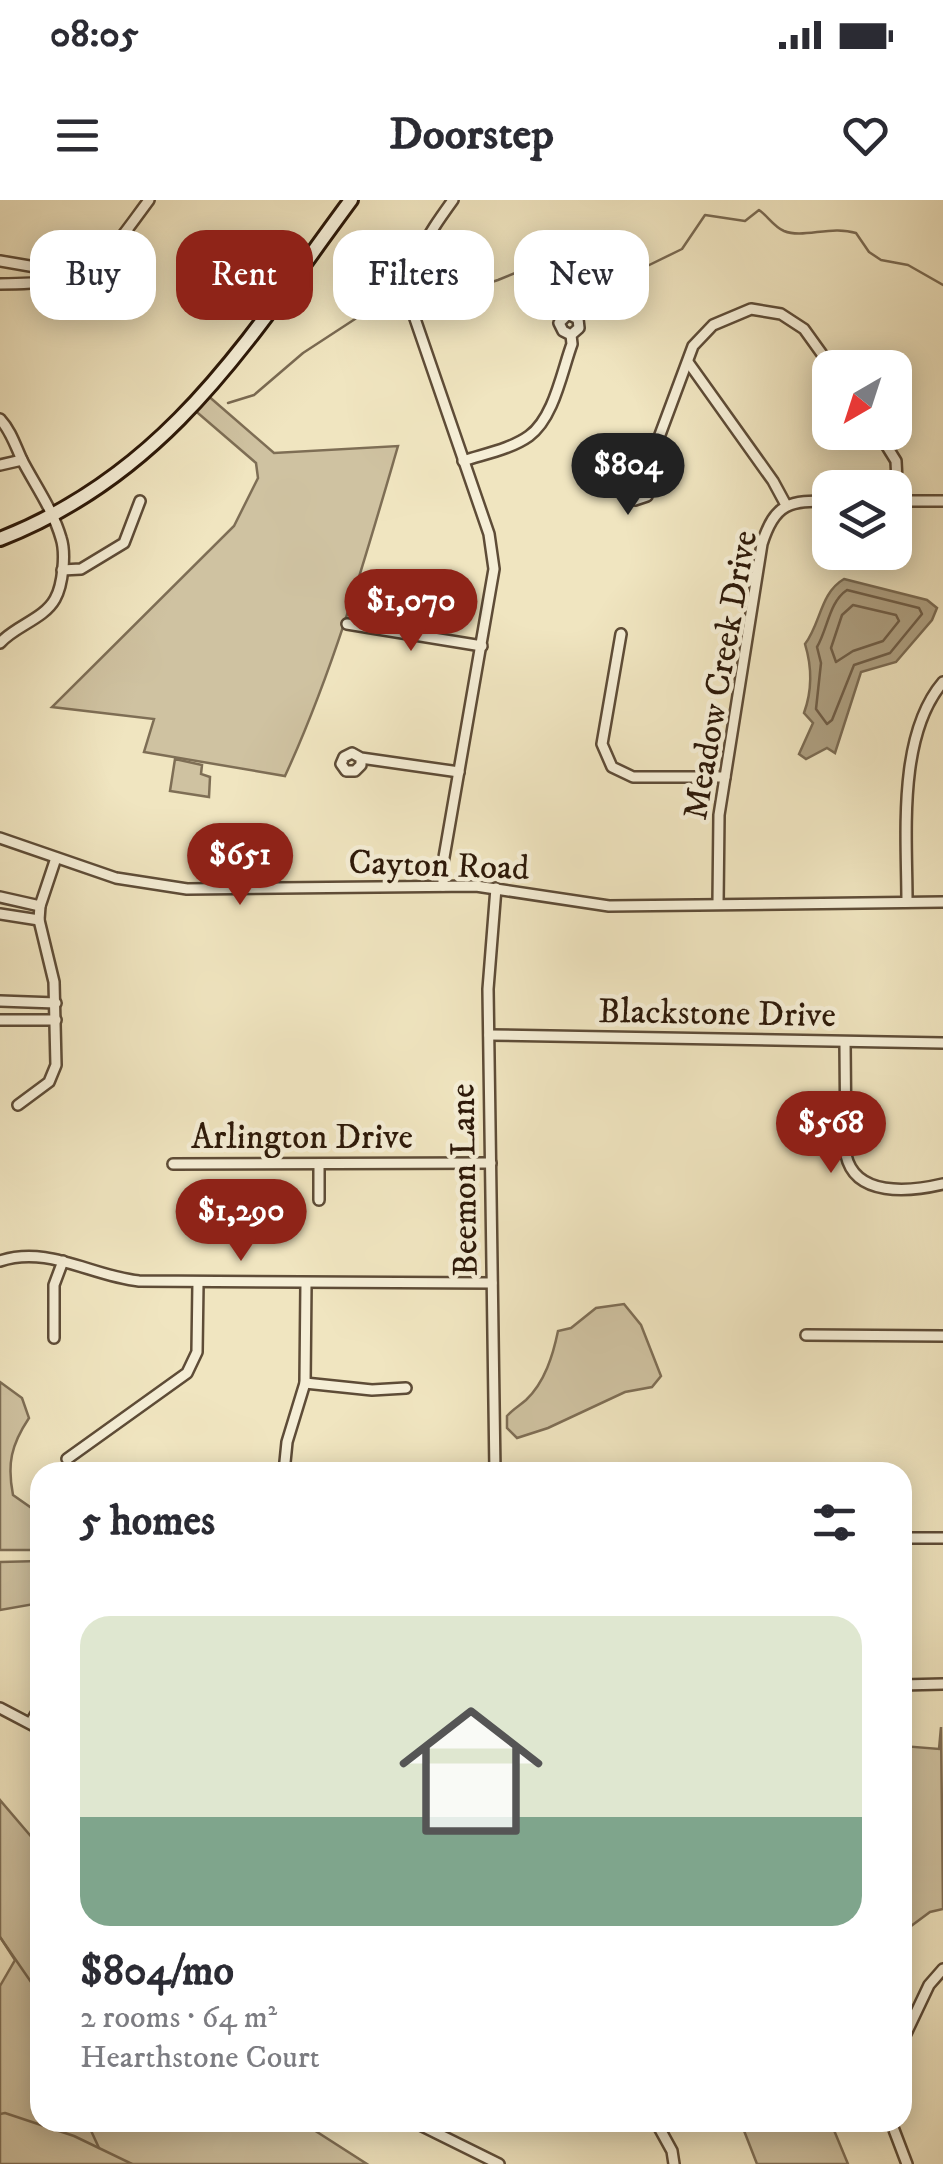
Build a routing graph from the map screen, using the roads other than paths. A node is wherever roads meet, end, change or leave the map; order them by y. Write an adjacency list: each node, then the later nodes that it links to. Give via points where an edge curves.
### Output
1 (149, 200): 6 (street, via 106,257 84,274 53,284)
2 (351, 200): 20 (main road, via 192,408 127,468)
3 (454, 200): 12 (street, via 418,254 412,310)
4 (0, 262): 5 (street)
5 (30, 267)
6 (0, 284)
7 (571, 335): 12 (street, via 535,431)
8 (820, 350): 9 (street, via 794,322 758,310 713,324)
9 (688, 362): 14 (street); 19 (street)
10 (0, 418): 11 (street)
11 (22, 460): 13 (street); 20 (street)
12 (463, 461): 26 (street, via 494,558)
13 (0, 465)
14 (642, 483)
15 (140, 500): 22 (street, via 124,543 82,570)
16 (812, 501): 19 (street, Meadow Creek Drive)
17 (912, 501): 18 (street)
18 (943, 501)
19 (786, 505): 30 (street, Meadow Creek Drive, via 762,544)
20 (51, 516): 21 (main road); 22 (street, via 63,542)
21 (0, 539)
22 (62, 570): 25 (street, via 52,604)
23 (346, 624): 26 (street)
24 (621, 634): 30 (street, via 602,744 612,767 634,777)
25 (0, 643)
26 (482, 646): 29 (street)
27 (943, 682): 36 (street, via 917,734 906,806)
28 (360, 758): 29 (street)
29 (458, 772): 33 (street)
30 (724, 776): 38 (street, Meadow Creek Drive)
31 (0, 838): 32 (street, Cayton Road)
32 (56, 858): 33 (street, Cayton Road, via 116,878 186,889); 39 (street)
33 (443, 886): 34 (street, Cayton Road)
34 (496, 888): 38 (street, Cayton Road, via 592,905); 46 (street, Beemon Lane)
35 (0, 897): 39 (street)
36 (907, 902): 37 (street, Cayton Road); 38 (street, Cayton Road)
37 (943, 902)
38 (718, 903)
39 (40, 906): 41 (street)
40 (0, 914): 41 (street)
41 (39, 920): 43 (street)
42 (0, 1001): 43 (street)
43 (56, 1003): 45 (street)
44 (0, 1020): 45 (street)
45 (56, 1020): 49 (street, via 54,1073)
46 (489, 1035): 47 (street, Blackstone Drive); 50 (street, Beemon Lane)
47 (845, 1043): 48 (street, Blackstone Drive); 53 (street, via 851,1171 873,1187)
48 (943, 1043)
49 (18, 1105)
50 (491, 1163): 52 (street, Arlington Drive); 59 (street, Beemon Lane)
51 (173, 1164): 52 (street, Arlington Drive)
52 (319, 1164): 54 (street)
53 (943, 1184)
54 (318, 1200)
55 (0, 1261): 56 (street, via 20,1254)
56 (63, 1261): 57 (street, via 120,1279); 62 (street, via 54,1285)
57 (198, 1283): 58 (street); 65 (street, via 197,1352 187,1372)
58 (306, 1283): 59 (street); 63 (street)
59 (492, 1283): 67 (street, Beemon Lane)
60 (806, 1335): 61 (street)
61 (943, 1336)
62 (54, 1338)
63 (305, 1382): 64 (street); 66 (street)
64 (406, 1388)
65 (67, 1460)
66 (285, 1462)
67 (496, 1462)
68 (912, 1538): 69 (street)
69 (943, 1538)
70 (912, 1684): 71 (street)
71 (943, 1684)
72 (0, 1708): 73 (street)
73 (30, 1723)
74 (943, 1968): 75 (street)
75 (912, 2021)
76 (439, 2132): 79 (street)
77 (662, 2132): 80 (street)
78 (895, 2132): 81 (street)
79 (500, 2164)
80 (674, 2164)
81 (907, 2164)

